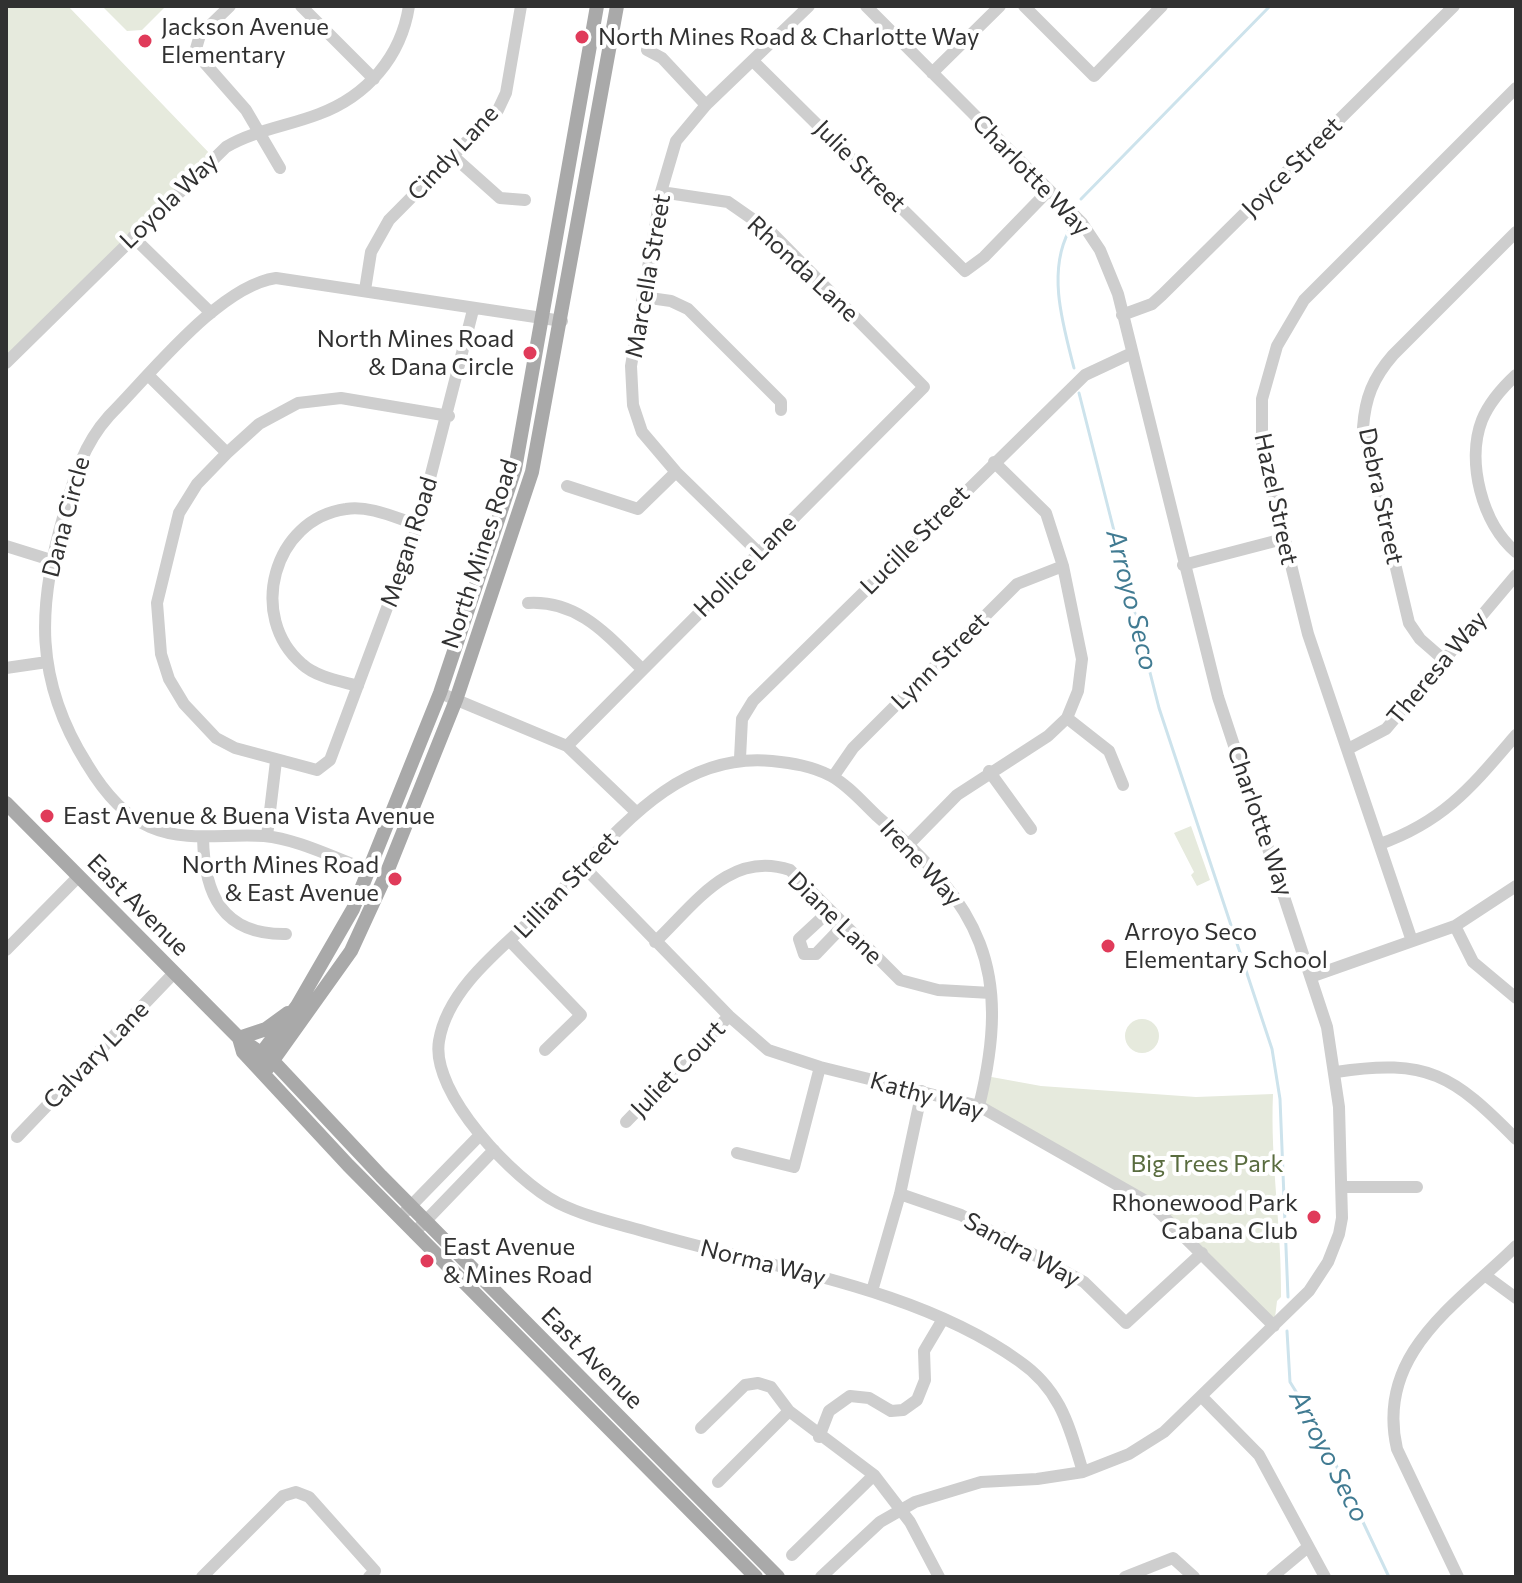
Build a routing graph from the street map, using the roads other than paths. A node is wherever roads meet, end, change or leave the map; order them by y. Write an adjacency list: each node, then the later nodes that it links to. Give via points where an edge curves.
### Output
1 (230, 6): 19 (street, via 200,35 195,52)
2 (301, 6): 16 (street)
3 (409, 6): 16 (street, Loyola Way, via 400,41)
4 (521, 6): 20 (street, Cindy Lane, via 506,93 498,110)
5 (597, 6): 32 (main road, North Mines Road)
6 (617, 6): 33 (main road, North Mines Road)
7 (809, 6): 14 (street, Marcella Street)
8 (866, 6): 15 (street, Charlotte Way)
9 (1000, 6): 15 (street)
10 (1024, 6): 11 (street, via 1094,76)
11 (1162, 6)
12 (1454, 6): 31 (street, Joyce Street, via 1162,295)
13 (647, 50): 18 (street, via 662,58)
14 (754, 62): 18 (street, Marcella Street); 22 (street, Julie Street, via 965,271)
15 (932, 73): 22 (street, Charlotte Way)
16 (374, 79): 19 (street, Loyola Way, via 341,104)
17 (1516, 88): 46 (street, Hazel Street, via 1324,279 1289,321 1269,369 1259,422)
18 (706, 105): 23 (street, Marcella Street, via 676,141)
19 (259, 132): 21 (street); 26 (street, Loyola Way, via 213,157)
20 (453, 156): 24 (street, via 500,198); 27 (street, Cindy Lane, via 378,236)
21 (280, 168)
22 (1049, 190): 31 (street, Charlotte Way, via 1100,250)
23 (661, 192): 28 (street, Marcella Street); 38 (street, Rhonda Lane, via 728,202 771,232)
24 (525, 200)
25 (1516, 232): 55 (street, Debra Street, via 1378,372 1364,410 1363,428 1409,623)
26 (133, 237): 30 (street); 35 (street, Loyola Way)
27 (365, 290): 29 (street, Dana Circle); 30 (street, Dana Circle, via 267,279 245,286)
28 (643, 297): 39 (street, via 688,309 781,402); 43 (street, Marcella Street, via 631,366 633,405 642,432)
29 (473, 310): 32 (street, Dana Circle); 40 (street, Megan Road)
30 (211, 313): 37 (street, Dana Circle)
31 (1122, 315): 34 (street, Charlotte Way)
32 (544, 318): 33 (street, Dana Circle); 60 (main road, North Mines Road, via 515,469)
33 (562, 321): 61 (main road, North Mines Road, via 532,472)
34 (1132, 353): 42 (street, Lucille Street, via 1085,375); 51 (street, Charlotte Way)
35 (6, 363)
36 (1516, 375): 48 (street, via 1482,420 1476,462 1490,520)
37 (149, 376): 41 (street); 50 (street, Dana Circle, via 84,448)
38 (924, 387): 49 (street, Hollice Lane)
39 (781, 410)
40 (449, 416): 41 (street, via 323,398 276,413); 45 (street, Megan Road)
41 (227, 453): 67 (street, via 197,484 179,513 160,581 158,641 169,679 201,725 235,748)
42 (994, 462): 52 (street, via 1046,513); 66 (street, Lucille Street, via 753,701 742,719)
43 (676, 472): 44 (street, via 638,509); 49 (street, Marcella Street)
44 (567, 486)
45 (418, 525): 59 (street, Megan Road); 59 (street, via 362,509 326,514 299,531 278,567 271,612 287,648 305,668)
46 (1283, 539): 51 (street); 65 (street, Hazel Street, via 1322,681)
47 (6, 546): 50 (street)
48 (1516, 552)
49 (759, 553): 58 (street, Hollice Lane)
50 (51, 560): 56 (street, Dana Circle, via 43,615)
51 (1183, 565): 90 (street, Charlotte Way, via 1218,697)
52 (1063, 566): 62 (street, via 1082,659 1078,691); 69 (street, Lynn Street, via 1017,584 853,748)
53 (1516, 575): 55 (street, Theresa Way)
54 (528, 603): 58 (street, via 551,602 589,618)
55 (1444, 660): 65 (street, Theresa Way, via 1386,729)
56 (47, 662): 57 (street); 75 (street, Dana Circle, via 60,714 112,799 150,827)
57 (6, 668)
58 (642, 669): 64 (street, Hollice Lane)
59 (358, 686): 67 (street, Megan Road, via 325,767)
60 (440, 693): 61 (street); 79 (main road, North Mines Road)
61 (456, 700): 64 (street); 88 (main road, North Mines Road)
62 (1067, 718): 68 (street, via 1048,736); 70 (street, via 1109,751)
63 (1516, 735): 77 (street, via 1456,803 1410,833)
64 (567, 746): 72 (street)
65 (1348, 749): 77 (street, Hazel Street)
66 (740, 758): 69 (street, Irene Way, via 801,764); 72 (street, Lillian Street, via 669,787)
67 (276, 761): 74 (street)
68 (989, 771): 73 (street); 76 (street)
69 (833, 777): 76 (street, Irene Way)
70 (1123, 785)
71 (6, 803): 80 (main road, East Avenue)
72 (636, 812): 78 (street, Lillian Street)
73 (1031, 829)
74 (267, 836): 75 (street, Dana Circle); 79 (street, Dana Circle)
75 (203, 837): 83 (street, via 203,872 221,908 252,931)
76 (909, 844): 91 (street, Irene Way, via 971,916)
77 (1380, 844): 85 (street, Hazel Street)
78 (584, 867): 84 (street, Lillian Street); 86 (street, Kathy Way)
79 (368, 870): 88 (main road, via 373,885 348,940); 93 (main road, North Mines Road, via 353,909)
80 (79, 876): 87 (street); 89 (main road, East Avenue)
81 (1516, 886): 82 (street)
82 (1455, 926): 85 (street); 92 (street, via 1473,962)
83 (286, 934)
84 (510, 941): 96 (street, via 581,1015); 97 (street, Lillian Street, via 466,985 439,1040)
85 (1412, 941): 90 (street)
86 (655, 942): 91 (street, Diane Lane, via 722,878 759,863 790,870 900,980 938,990); 94 (street, Kathy Way)
87 (6, 950)
88 (348, 955): 98 (main road, North Mines Road)
89 (174, 973): 95 (main road, East Avenue); 105 (street, Calvary Lane)
90 (1313, 976): 100 (street, Charlotte Way)
91 (991, 993): 102 (street, Irene Way, via 991,1058)
92 (1516, 998)
93 (297, 1006): 95 (main road, via 266,1029); 98 (main road, North Mines Road)
94 (729, 1016): 99 (street, Kathy Way, via 768,1050); 103 (street, Juliet Court)
95 (239, 1038): 98 (main road, East Avenue, via 243,1052)
96 (545, 1050)
97 (439, 1056): 104 (street, Norma Way, via 452,1097)
98 (264, 1063): 112 (main road, East Avenue); 113 (main road, East Avenue)
99 (820, 1067): 101 (street, Kathy Way); 108 (street, via 794,1167)
100 (1336, 1072): 106 (street, via 1396,1066 1443,1078 1478,1101); 109 (street, Charlotte Way)
101 (922, 1091): 102 (street, Kathy Way); 111 (street)
102 (979, 1106): 117 (street, Kathy Way, via 1151,1204)
103 (626, 1122)
104 (480, 1135): 107 (street, Norma Way); 112 (street)
105 (17, 1137)
106 (1516, 1139)
107 (494, 1150): 114 (street); 119 (street, Norma Way, via 553,1201 575,1210)
108 (737, 1153)
109 (1342, 1187): 110 (street); 122 (street, Charlotte Way, via 1342,1218 1334,1248 1319,1276)
110 (1417, 1187)
111 (900, 1194): 117 (street, Sandra Way, via 961,1215 1084,1282 1126,1323); 119 (street)
112 (411, 1206): 113 (street); 114 (main road, East Avenue)
113 (399, 1218): 115 (main road, East Avenue)
114 (425, 1221): 115 (street); 137 (main road, East Avenue)
115 (414, 1233): 136 (main road, East Avenue)
116 (1516, 1246): 118 (street)
117 (1202, 1253): 122 (street, Kathy Way)
118 (1486, 1276): 120 (street); 143 (street, via 1410,1353 1393,1392 1397,1449)
119 (872, 1291): 121 (street, Norma Way)
120 (1516, 1298)
121 (943, 1319): 126 (street, via 924,1351 925,1380 917,1400 891,1411 869,1398 850,1396 829,1411); 127 (street, Norma Way, via 1021,1362 1062,1405)
122 (1278, 1323): 123 (street, Charlotte Way)
123 (1203, 1398): 127 (street, Charlotte Way, via 1148,1443); 131 (street, via 1259,1455)
124 (789, 1411): 125 (street, via 771,1387 745,1385); 126 (street); 129 (street)
125 (701, 1428)
126 (819, 1437): 128 (street)
127 (1083, 1472): 130 (street, Charlotte Way, via 958,1487)
128 (874, 1475): 130 (street); 132 (street)
129 (718, 1482)
130 (900, 1510): 133 (street); 138 (street, Charlotte Way, via 859,1539)
131 (1308, 1547): 141 (street); 142 (street)
132 (792, 1555)
133 (938, 1576)
134 (202, 1577): 135 (street, via 283,1496 296,1492 309,1497 375,1571)
135 (369, 1577)
136 (756, 1577)
137 (778, 1577)
138 (821, 1577)
139 (1125, 1577): 140 (street, via 1173,1558)
140 (1194, 1577)
141 (1272, 1577)
142 (1325, 1577)
143 (1458, 1577)

